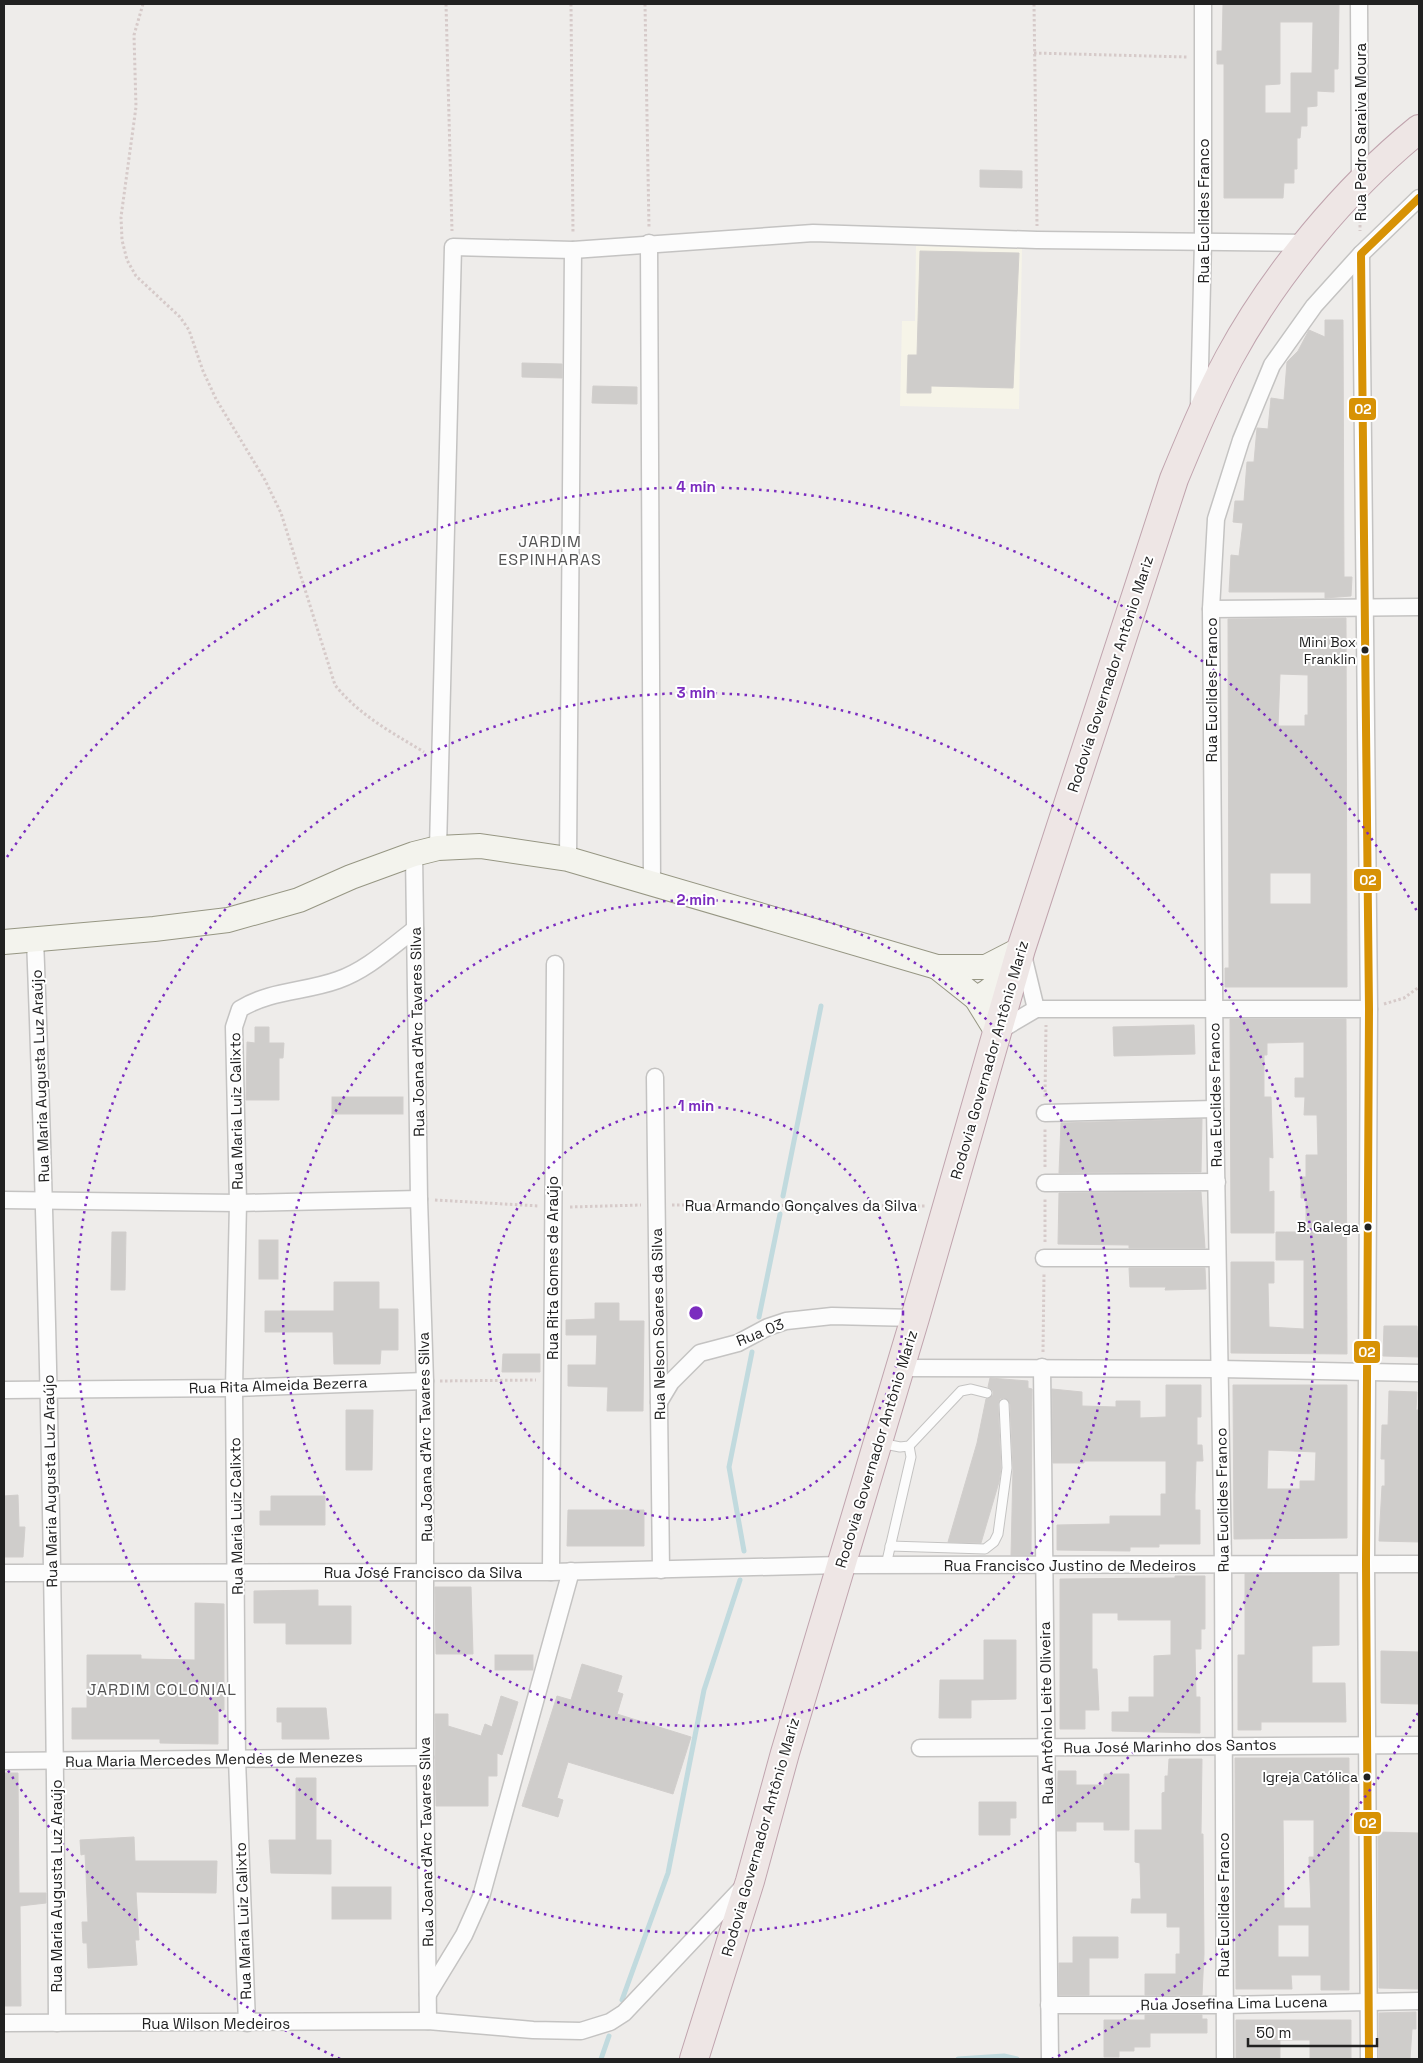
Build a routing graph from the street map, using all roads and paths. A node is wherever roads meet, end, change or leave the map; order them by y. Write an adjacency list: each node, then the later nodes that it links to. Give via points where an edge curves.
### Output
1 (143, 4): 24 (path, via 134,34 136,107 122,217 122,240 127,260 136,276 180,317 189,330 216,399 281,512 335,685 348,702 367,718)
2 (446, 4): 17 (path)
3 (571, 4): 18 (path)
4 (645, 4): 15 (path)
5 (1034, 4): 8 (path)
6 (1203, 4): 9 (street, Rua Euclides Franco)
7 (1359, 4): 11 (street, Rua Pedro Saraiva Moura)
8 (1034, 53): 9 (path); 13 (path)
9 (1203, 58): 14 (street, Rua Euclides Franco)
10 (1419, 129): 11 (highway, Rodovia Governador Antônio Mariz)
11 (1360, 184): 16 (highway, Rodovia Governador Antônio Mariz); 19 (path, Rua Pedro Saraiva Moura)
12 (1419, 198): 19 (street, Rua Euclides Franco)
13 (1037, 240): 14 (street); 15 (street, via 813,233)
14 (1204, 242): 16 (street); 20 (street, Rua Euclides Franco)
15 (649, 243): 18 (street); 28 (street)
16 (1308, 243): 20 (highway, Rodovia Governador Antônio Mariz, via 1263,303 1230,357)
17 (453, 247): 18 (street); 24 (street)
18 (573, 250): 27 (street)
19 (1361, 254): 22 (street, Rua Euclides Franco, via 1314,306 1272,365 1241,440 1216,519); 23 (street)
20 (1199, 419): 32 (highway, Rodovia Governador Antônio Mariz, via 1143,569)
21 (1419, 607): 23 (street)
22 (1210, 609): 23 (street); 37 (street, Rua Euclides Franco)
23 (1364, 609): 38 (street)
24 (442, 763): 25 (street)
25 (438, 848): 26 (main road); 27 (main road, via 480,846)
26 (414, 854): 29 (street, Rua Joana d'Arc Tavares Silva); 30 (main road, via 299,900 228,920)
27 (568, 859): 28 (main road)
28 (652, 884): 34 (main road)
29 (415, 929): 46 (street, Rua Joana d'Arc Tavares Silva); 48 (street, Rua Maria Luiz Calixto, via 355,973 336,981 268,995 240,1009 234,1027 233,1046)
30 (35, 939): 31 (main road); 45 (street, Rua Maria Augusta Luz Araújo)
31 (4, 942)
32 (1021, 949): 34 (main road); 36 (street); 39 (highway, Rodovia Governador Antônio Mariz)
33 (555, 964): 59 (street, Rua Rita Gomes de Araújo)
34 (986, 984): 39 (main road)
35 (1419, 987): 38 (path, via 1404,998)
36 (1036, 1009): 37 (street); 39 (street)
37 (1214, 1009): 38 (street); 41 (street, Rua Euclides Franco)
38 (1369, 1009): 57 (street)
39 (997, 1032): 50 (highway, Rodovia Governador Antônio Mariz)
40 (655, 1077): 49 (street, Rua Nelson Soares da Silva)
41 (1215, 1109): 42 (street); 43 (street, Rua Euclides Franco)
42 (1045, 1113)
43 (1216, 1182): 44 (street); 52 (street, Rua Euclides Franco)
44 (1045, 1183)
45 (45, 1199): 47 (street); 48 (street); 63 (street, Rua Maria Augusta Luz Araújo)
46 (420, 1199): 48 (street); 60 (street, Rua Joana d'Arc Tavares Silva)
47 (4, 1200)
48 (238, 1203): 61 (street, Rua Maria Luiz Calixto)
49 (656, 1204): 50 (path, Rua Armando Gonçalves da Silva); 65 (street, Rua Nelson Soares da Silva)
50 (946, 1206): 53 (highway, Rodovia Governador Antônio Mariz)
51 (1044, 1258): 52 (street)
52 (1217, 1258): 56 (street, Rua Euclides Franco)
53 (915, 1318): 55 (highway, Rodovia Governador Antônio Mariz); 65 (street, Rua 03, via 832,1316 786,1321 738,1343 700,1353 671,1382)
54 (1042, 1367): 55 (street); 56 (street); 75 (street, Rua Antônio Leite Oliveira)
55 (900, 1368): 67 (highway, Rodovia Governador Antônio Mariz)
56 (1220, 1369): 57 (street); 71 (street, Rua Euclides Franco)
57 (1368, 1372): 58 (street); 70 (street)
58 (1419, 1373)
59 (552, 1380): 60 (path); 80 (street, Rua Rita Gomes de Araújo)
60 (425, 1381): 61 (street, Rua Rita Almeida Bezerra); 76 (street, Rua Joana d'Arc Tavares Silva)
61 (234, 1388): 63 (street, Rua Rita Almeida Bezerra); 82 (street, Rua Maria Luiz Calixto)
62 (4, 1390): 63 (street, Rua Rita Almeida Bezerra)
63 (49, 1390): 79 (street, Rua Maria Augusta Luz Araújo)
64 (987, 1393): 68 (lane, via 971,1389 961,1391)
65 (658, 1402): 77 (street, Rua Nelson Soares da Silva)
66 (1004, 1404): 69 (lane, via 1007,1468 998,1534 994,1542 985,1549)
67 (878, 1442): 68 (lane); 73 (highway, Rodovia Governador Antônio Mariz)
68 (909, 1446): 69 (lane, via 911,1457)
69 (890, 1546): 74 (lane)
70 (1366, 1563): 71 (street, Rua Francisco Justino de Medeiros); 72 (street, Rua Francisco Justino de Medeiros); 84 (street)
71 (1223, 1564): 75 (street, Rua Francisco Justino de Medeiros); 83 (street, Rua Euclides Franco)
72 (1419, 1564)
73 (841, 1565): 74 (street, Rua Francisco Justino de Medeiros); 77 (street, Rua José Francisco da Silva); 92 (highway, Rodovia Governador Antônio Mariz, via 784,1753)
74 (886, 1566): 75 (street, Rua Francisco Justino de Medeiros)
75 (1044, 1566): 87 (street, Rua Antônio Leite Oliveira)
76 (426, 1570): 80 (street, Rua José Francisco da Silva); 82 (street, Rua José Francisco da Silva); 88 (street, Rua Joana d'Arc Tavares Silva)
77 (661, 1570): 78 (street, Rua José Francisco da Silva)
78 (571, 1571): 80 (street, Rua José Francisco da Silva); 93 (street, via 481,1896 464,1934)
79 (51, 1572): 81 (street, Rua José Francisco da Silva); 82 (street, Rua José Francisco da Silva); 90 (street, Rua Maria Augusta Luz Araújo)
80 (551, 1572)
81 (4, 1573)
82 (237, 1574): 89 (street, Rua Maria Luiz Calixto)
83 (1222, 1744): 84 (street, Rua José Marinho dos Santos); 87 (street, Rua José Marinho dos Santos); 97 (street, Rua Euclides Franco)
84 (1367, 1745): 85 (street, Rua José Marinho dos Santos); 94 (street)
85 (1419, 1745)
86 (920, 1748): 87 (street, Rua José Marinho dos Santos)
87 (1046, 1748): 96 (street, Rua Antônio Leite Oliveira)
88 (425, 1757): 89 (street, Rua Maria Mercedes Mendes de Menezes); 93 (street, Rua Joana d'Arc Tavares Silva)
89 (237, 1759): 90 (street, Rua Maria Mercedes Mendes de Menezes); 101 (street, Rua Maria Luiz Calixto)
90 (55, 1760): 91 (street, Rua Maria Mercedes Mendes de Menezes); 100 (street, Rua Maria Augusta Luz Araújo)
91 (4, 1761)
92 (750, 1881): 98 (street, Rua Wilson Medeiros, via 624,2014 610,2022 581,2031); 102 (highway, Rodovia Governador Antônio Mariz)
93 (428, 1994): 98 (street, Rua Joana d'Arc Tavares Silva)
94 (1368, 2001): 95 (street, Rua Josefina Lima Lucena); 97 (street, Rua Josefina Lima Lucena); 105 (street)
95 (1419, 2001)
96 (1049, 2005): 97 (street, Rua Josefina Lima Lucena); 103 (street, Rua Antônio Leite Oliveira)
97 (1224, 2005): 104 (street, Rua Euclides Franco)
98 (428, 2021): 101 (street, Rua Wilson Medeiros)
99 (4, 2023): 100 (street, Rua Wilson Medeiros)
100 (57, 2023): 101 (street, Rua Wilson Medeiros)
101 (247, 2023)
102 (694, 2059)
103 (1050, 2059)
104 (1226, 2059)
105 (1369, 2059)

